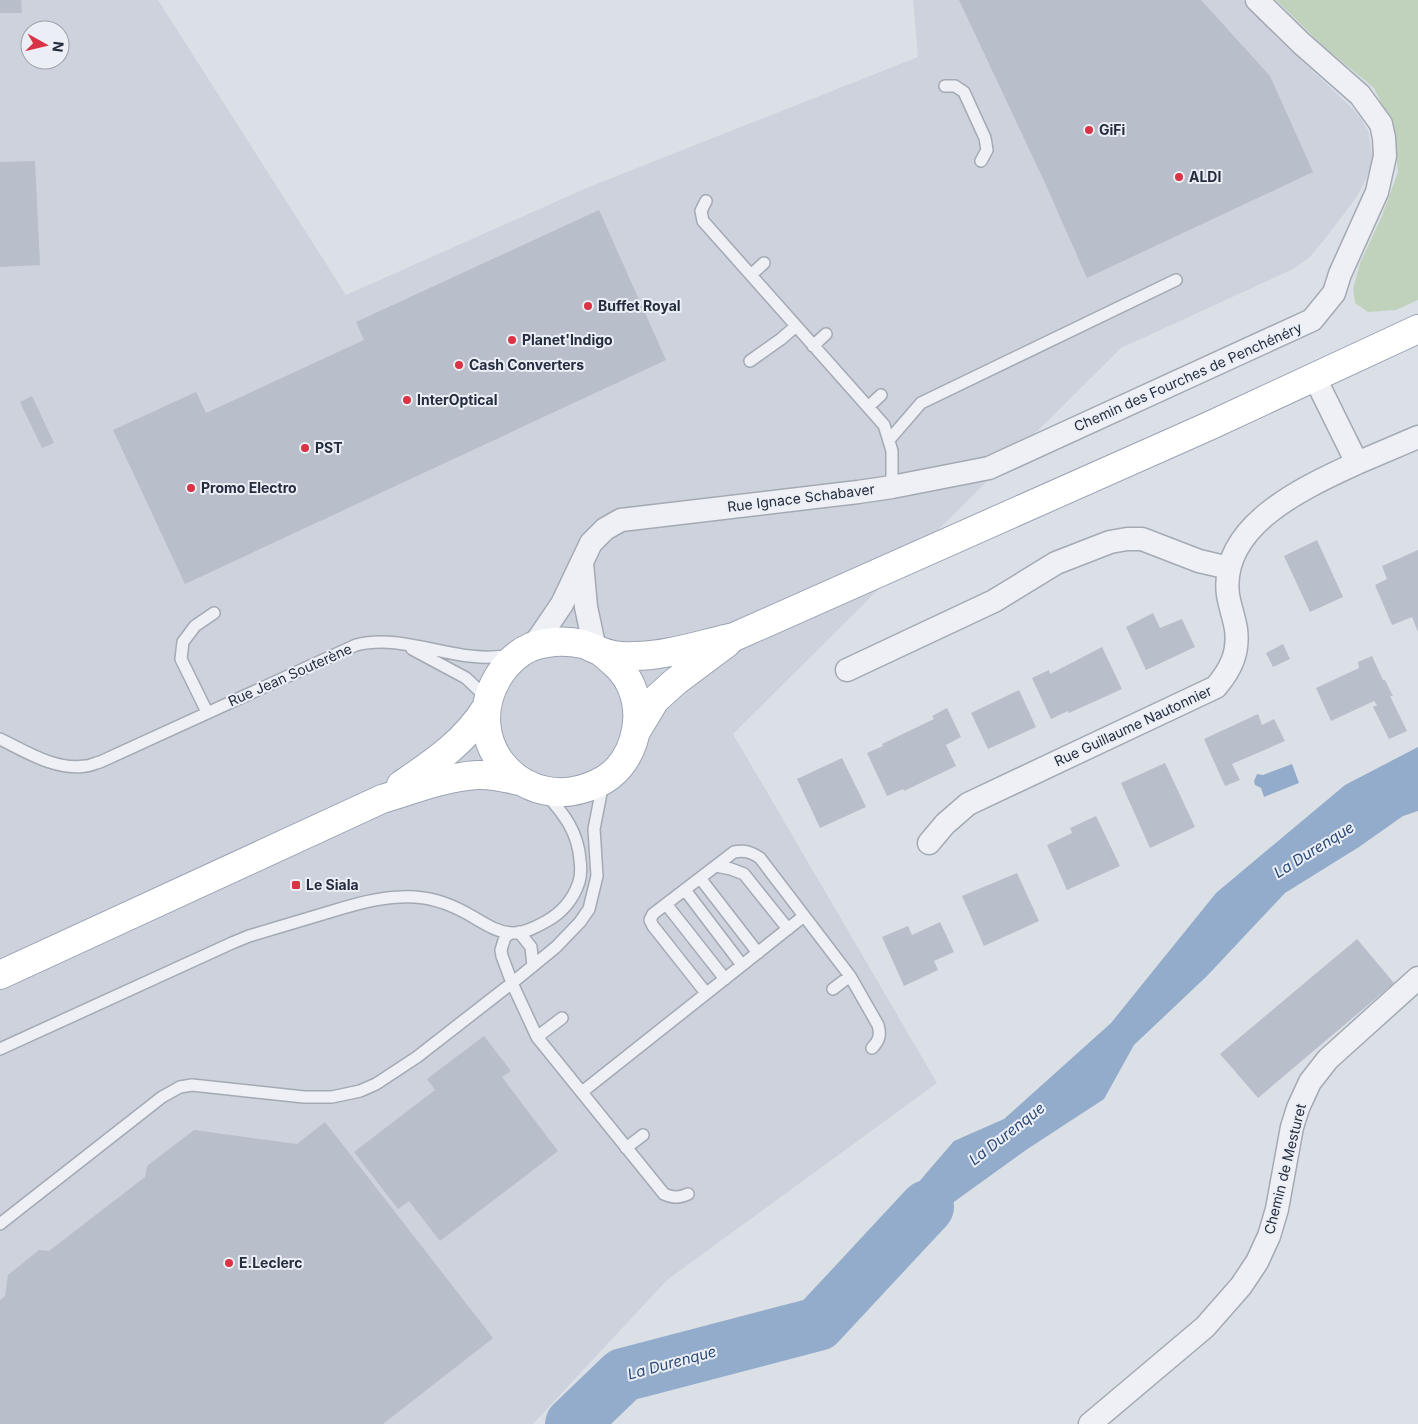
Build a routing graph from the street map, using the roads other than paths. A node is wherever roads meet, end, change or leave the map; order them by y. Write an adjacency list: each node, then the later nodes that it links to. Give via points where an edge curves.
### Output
1 (1257, 0): 19 (street, Chemin des Fourches de Penchénéry, via 1360,95 1381,124 1385,156 1377,192 1334,293 1312,320 989,468)
2 (945, 86): 3 (lane, via 955,86 964,92 985,138 987,150)
3 (981, 161)
4 (706, 201): 6 (lane, Rue Ignace Schabaver, via 701,211 704,221)
5 (764, 263): 6 (lane)
6 (751, 275): 8 (lane, Rue Ignace Schabaver)
7 (1176, 280): 17 (lane, via 921,402)
8 (796, 326): 11 (lane, Rue Ignace Schabaver); 12 (lane)
9 (1418, 329): 13 (main road)
10 (826, 334): 11 (lane)
11 (813, 346): 15 (lane, Rue Ignace Schabaver)
12 (750, 361)
13 (1314, 376): 18 (street); 23 (main road, via 1209,426)
14 (881, 395): 15 (lane)
15 (868, 407): 17 (lane, Rue Ignace Schabaver, via 884,425)
16 (1418, 437): 18 (street, Rue Guillaume Nautonnier)
17 (890, 440): 19 (lane, Rue Ignace Schabaver)
18 (1357, 463): 21 (street, Rue Guillaume Nautonnier, via 1300,490 1272,510 1245,537)
19 (892, 487): 20 (street, Rue Ignace Schabaver, via 621,520 604,529)
20 (582, 562): 25 (street, Rue Ignace Schabaver, via 562,604 542,635); 26 (street, via 586,607)
21 (1229, 568): 27 (street, via 1199,561 1142,539 1110,542 1056,563 994,601); 35 (street, Rue Guillaume Nautonnier, via 1228,595 1236,629 1236,647 1233,662 1216,687 968,804)
22 (214, 613): 29 (lane, via 195,626 184,642 180,659)
23 (734, 637): 26 (main road, via 634,656); 30 (main road, via 655,700)
24 (404, 644): 25 (lane, Rue Jean Souterène, via 471,656 505,656); 28 (lane, Rue Jean Souterène, via 466,678); 29 (lane, Rue Jean Souterène, via 388,641 356,645)
25 (526, 650): 26 (main road, via 548,642 566,641); 28 (main road, via 504,667 492,686)
26 (598, 650): 30 (main road, via 618,666 631,685 637,707)
27 (847, 670)
28 (487, 704): 33 (main road, via 487,730 493,750 504,767); 34 (main road, via 478,721 455,746)
29 (207, 712): 31 (lane, Rue Jean Souterène, via 85,766 53,762)
30 (636, 730): 32 (main road, via 632,745 620,765)
31 (0, 739)
32 (603, 781): 33 (main road, via 584,790 564,793); 45 (lane, via 594,828 598,876 589,910 570,934)
33 (532, 786): 34 (main road, via 504,777 478,775 443,781); 42 (lane, via 561,811 570,825 577,840 581,877 576,891 559,912 535,928)
34 (382, 799): 46 (main road)
35 (929, 843)
36 (716, 866): 37 (lane); 40 (lane, via 734,852 752,853 760,858); 41 (lane, via 744,874)
37 (700, 878): 38 (lane); 43 (lane)
38 (685, 890): 39 (lane); 44 (lane)
39 (666, 904): 49 (lane); 52 (lane, via 650,920)
40 (804, 916): 41 (lane); 47 (lane)
41 (788, 929): 43 (lane)
42 (515, 933): 45 (lane, via 528,941); 50 (lane, via 505,937 501,950); 56 (lane, via 494,928 431,898 414,896 373,900 241,940)
43 (758, 953): 44 (lane)
44 (742, 965): 49 (lane)
45 (533, 966): 50 (lane)
46 (0, 975)
47 (850, 976): 51 (lane); 55 (lane, via 878,1025 880,1034)
48 (1418, 978): 62 (street, Chemin de Mesturet, via 1328,1059 1310,1082 1294,1121 1269,1236 1242,1286 1205,1327)
49 (725, 979): 52 (lane)
50 (512, 983): 54 (lane); 61 (lane, via 402,1068 360,1091 316,1098 192,1085 180,1087 162,1097)
51 (833, 989)
52 (706, 994): 57 (lane)
53 (562, 1018): 54 (lane)
54 (537, 1037): 57 (lane)
55 (872, 1048)
56 (0, 1049)
57 (582, 1092): 59 (lane)
58 (643, 1136): 59 (lane)
59 (626, 1148): 60 (lane, via 664,1194 671,1197)
60 (688, 1194)
61 (0, 1224)
62 (1090, 1424)

